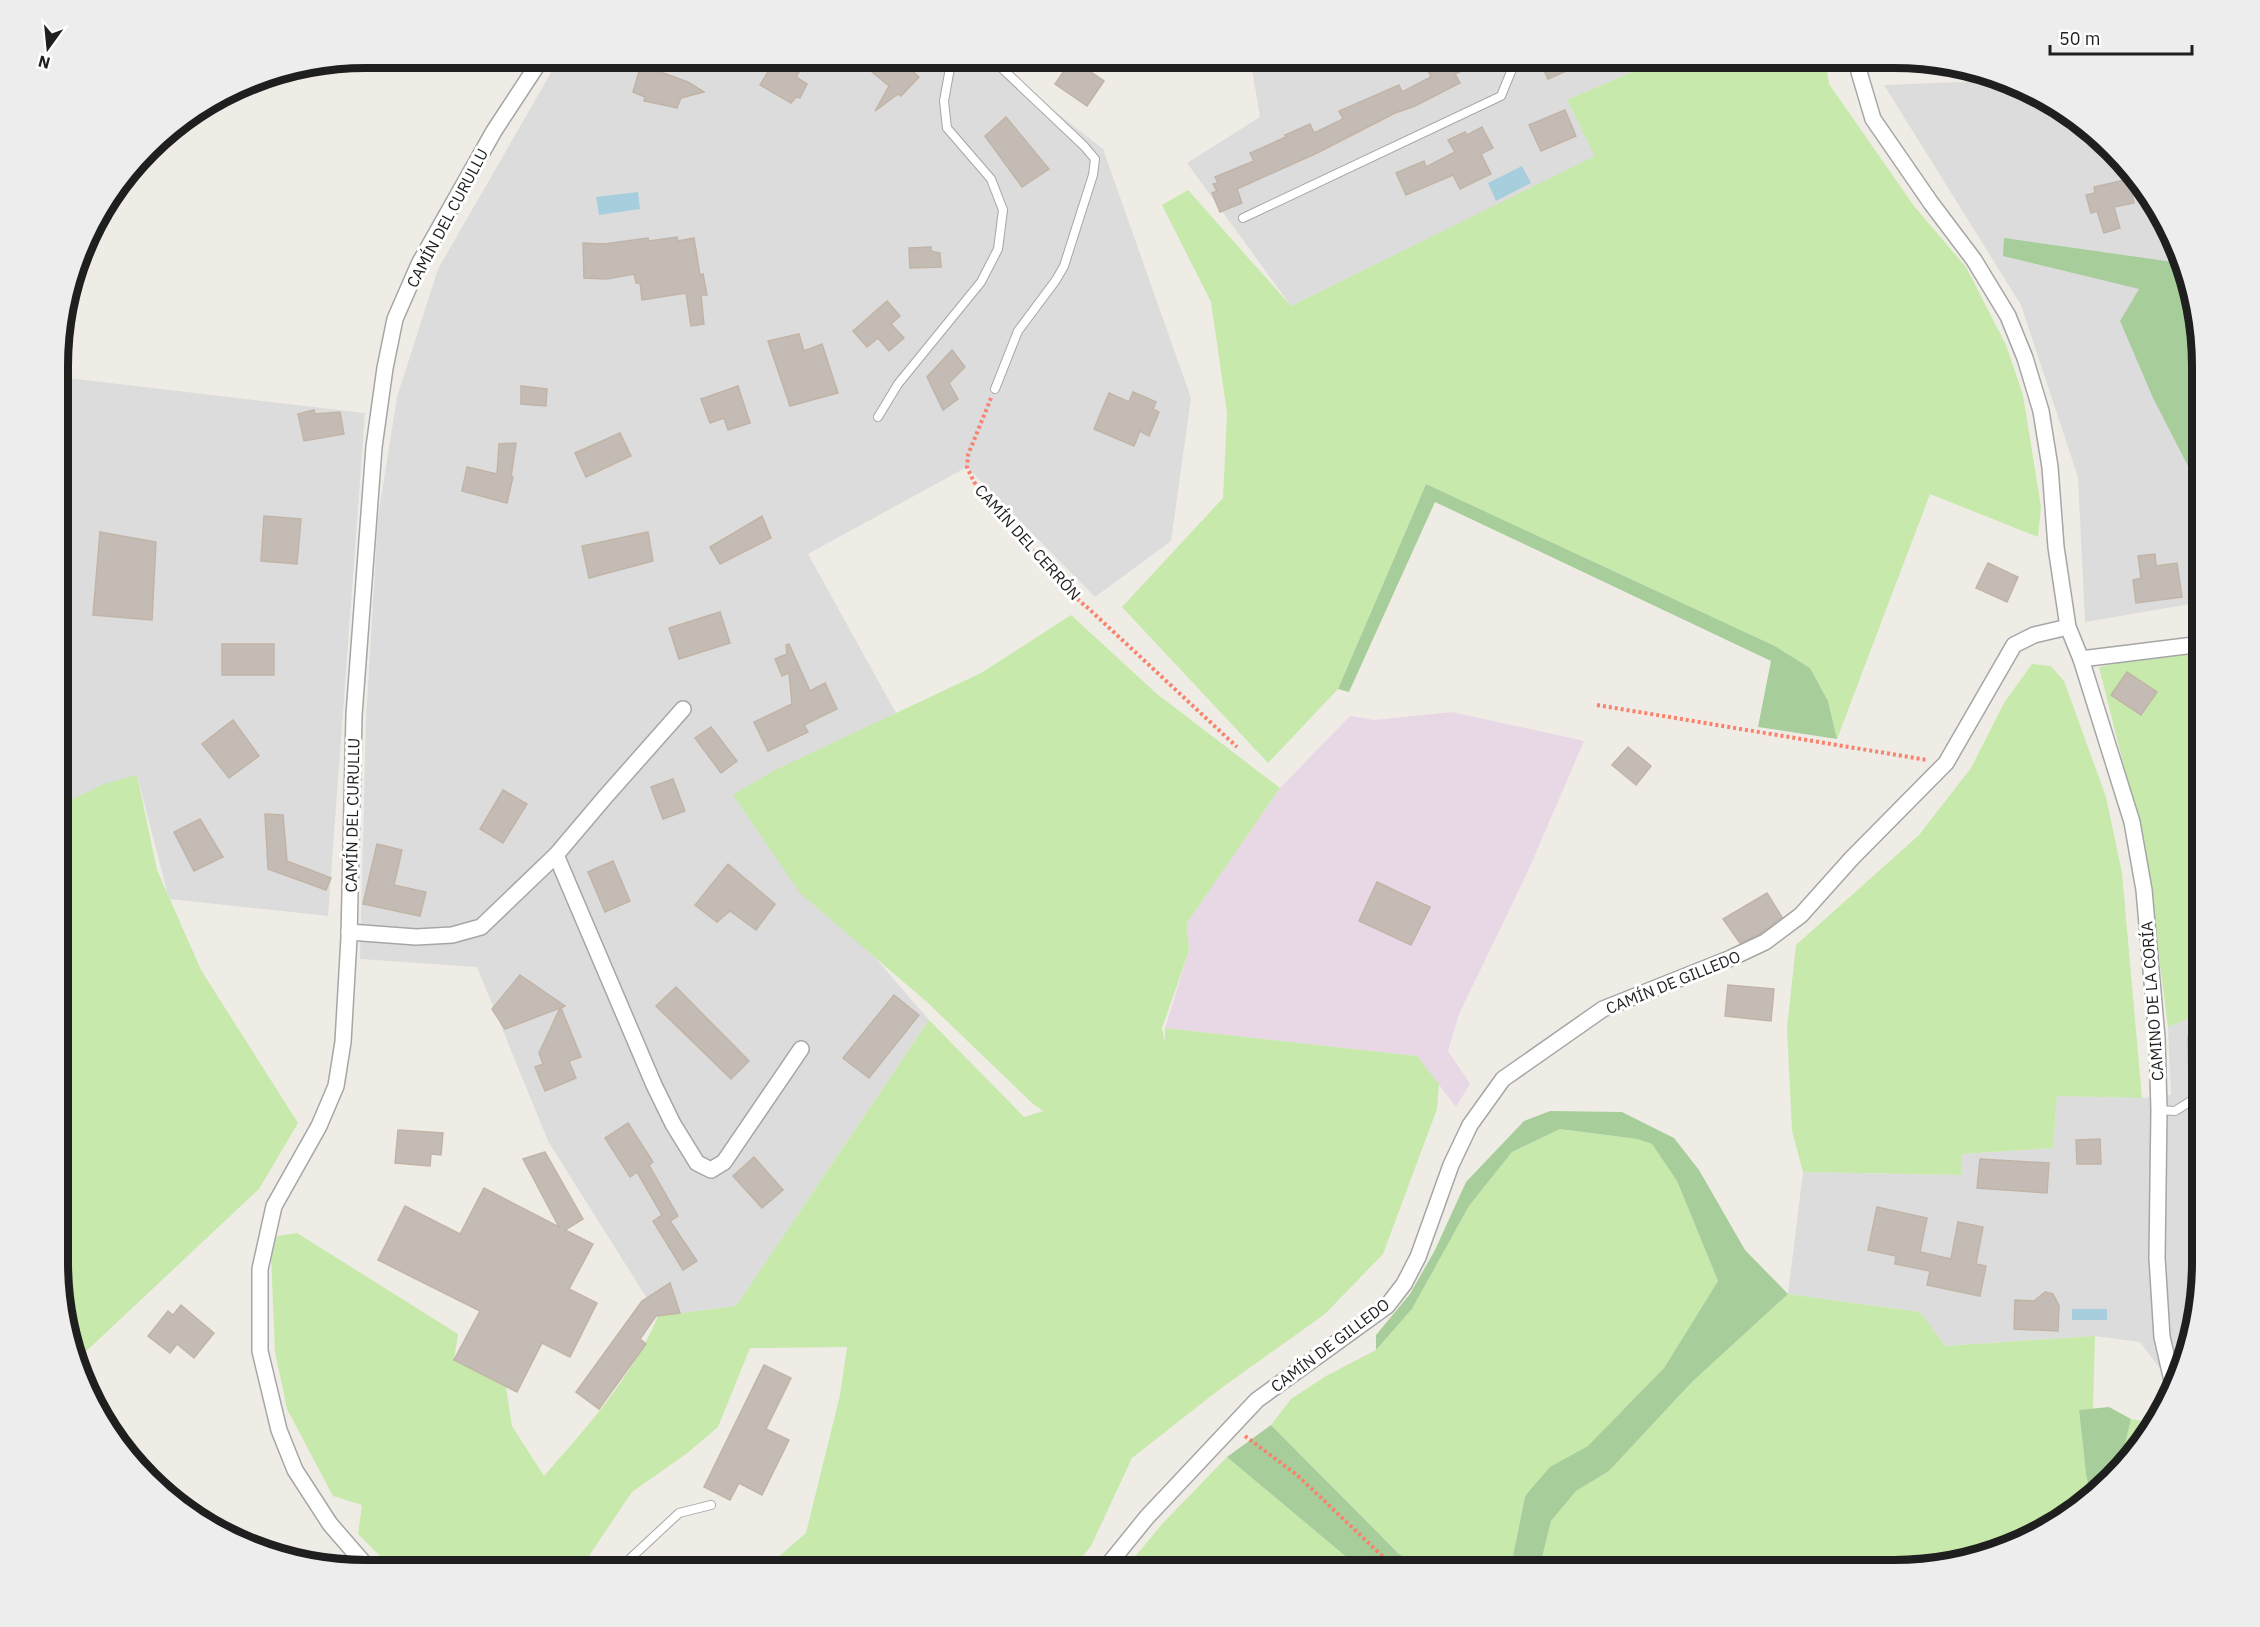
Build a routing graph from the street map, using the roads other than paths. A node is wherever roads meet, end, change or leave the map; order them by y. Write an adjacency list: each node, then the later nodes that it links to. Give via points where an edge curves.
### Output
1 (535, 68): 14 (street, CAMÍN DEL CURULLU, via 494,131 419,264 395,319 376,431 370,498 354,715)
2 (950, 68): 8 (lane, via 944,101 947,129 991,179 1003,210 998,249 981,282 898,384)
3 (1002, 68): 7 (lane, via 1095,159 1064,266 1018,331)
4 (1512, 68): 6 (lane, via 1501,96)
5 (1859, 68): 9 (street, CAMINO DE LA CORÍA, via 1873,119 1974,260 2008,316 2025,358 2041,411)
6 (1243, 218)
7 (995, 389)
8 (878, 417)
9 (2068, 627): 11 (street, CAMINO DE LA CORÍA); 22 (street, CAMÍN DE GILLEDO, via 2034,635 2014,645 1946,763 1801,915 1766,942 1603,1009 1503,1079 1470,1125 1451,1165 1418,1257 1387,1306 1257,1400 1147,1517)
10 (2192, 645): 11 (street)
11 (2081, 659): 17 (street, CAMINO DE LA CORÍA, via 2132,822 2144,890)
12 (683, 709): 13 (street)
13 (556, 855): 14 (street, via 481,927 452,935 416,937); 15 (street, via 654,1085 697,1163 711,1170 724,1162)
14 (349, 932): 20 (street, CAMÍN DEL CURULLU, via 343,1042 336,1086 319,1126 274,1206 260,1269 260,1351 279,1430 295,1470 330,1524)
15 (801, 1049)
16 (2192, 1100): 17 (lane, via 2175,1111)
17 (2159, 1110): 18 (street, CAMINO DE LA CORÍA, via 2157,1258 2162,1337)
18 (2171, 1373)
19 (711, 1505): 21 (lane, via 679,1513)
20 (361, 1560)
21 (629, 1560)
22 (1112, 1560)

